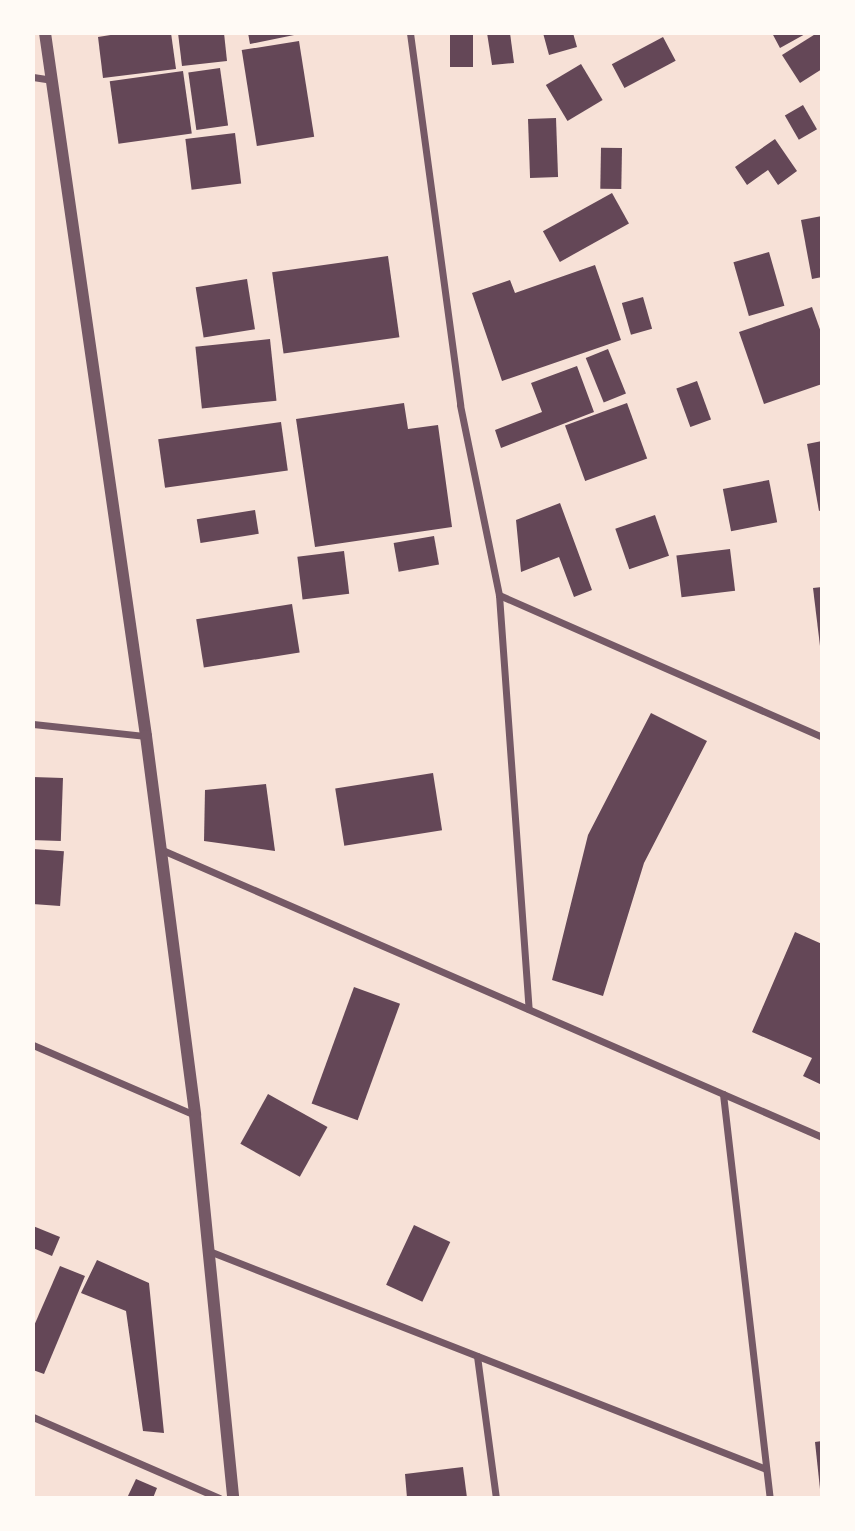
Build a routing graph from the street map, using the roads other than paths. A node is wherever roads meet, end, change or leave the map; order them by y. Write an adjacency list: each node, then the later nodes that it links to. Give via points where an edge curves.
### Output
1 (45, 33): 4 (street)
2 (410, 33): 5 (street, via 460,405)
3 (33, 78): 4 (street)
4 (51, 80): 7 (street)
5 (499, 594): 8 (street); 10 (street)
6 (33, 724): 7 (street)
7 (146, 736): 9 (street)
8 (822, 737)
9 (160, 849): 10 (street); 13 (street)
10 (529, 1009): 12 (street)
11 (33, 1045): 13 (street)
12 (723, 1094): 14 (street); 18 (street)
13 (195, 1115): 15 (street)
14 (822, 1137)
15 (209, 1251): 16 (street); 20 (street)
16 (477, 1356): 18 (street); 21 (street)
17 (33, 1417): 19 (street)
18 (766, 1469): 22 (street)
19 (219, 1498)
20 (233, 1498)
21 (496, 1498)
22 (770, 1498)

